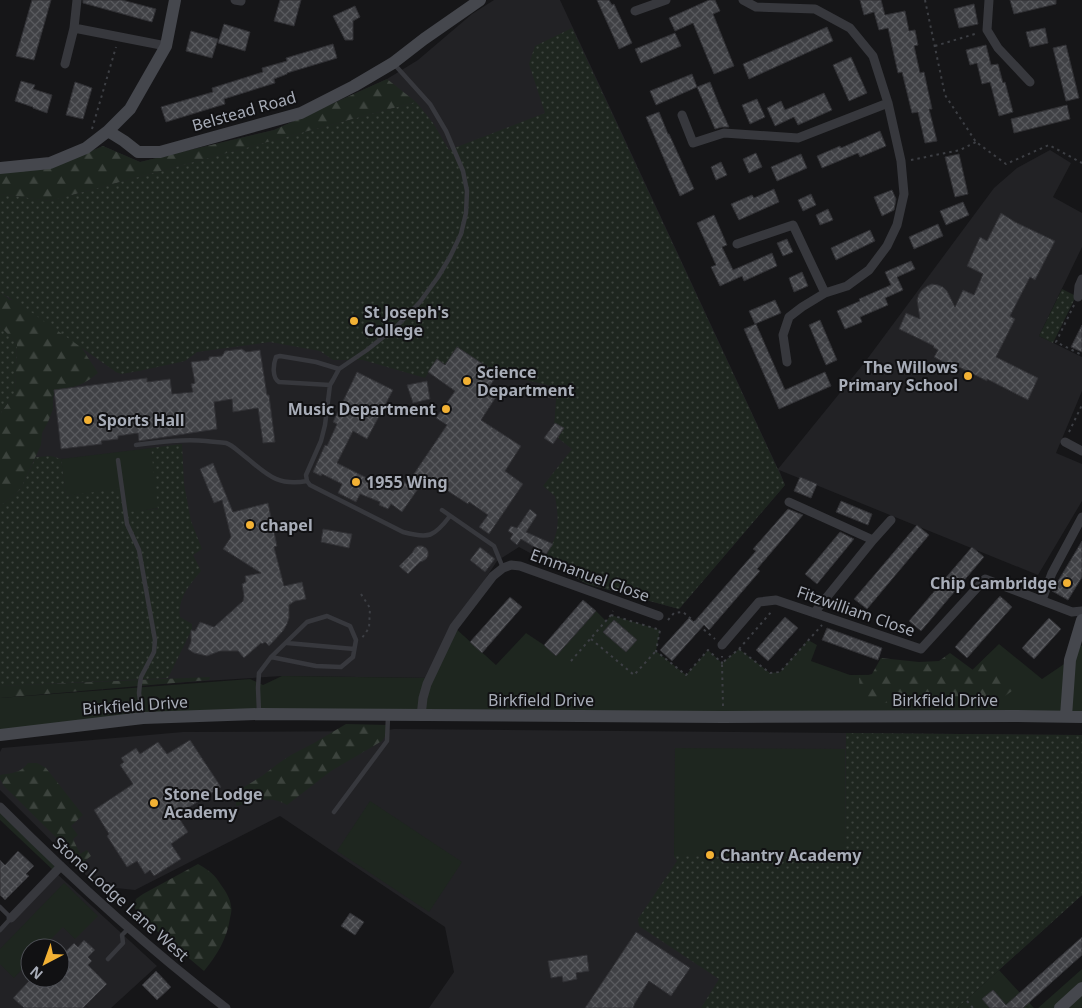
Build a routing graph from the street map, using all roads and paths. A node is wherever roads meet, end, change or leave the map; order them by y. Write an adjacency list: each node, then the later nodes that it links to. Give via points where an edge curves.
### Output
1 (77, 0): 11 (street)
2 (176, 0): 14 (street)
3 (235, 0): 4 (street)
4 (241, 0)
5 (480, 0): 16 (street, Belstead Road)
6 (666, 0): 10 (street)
7 (743, 0): 19 (street, via 756,7 814,9 850,28 873,56)
8 (925, 0): 15 (path)
9 (989, 0): 12 (street)
10 (635, 11)
11 (74, 28): 13 (street); 17 (street)
12 (988, 30): 15 (path); 18 (street, via 998,48)
13 (119, 37): 14 (street); 21 (path)
14 (166, 46): 22 (street, via 130,109)
15 (935, 46): 23 (path, via 945,95)
16 (394, 63): 22 (street, Belstead Road, via 301,113 160,152 138,152); 33 (lane, via 430,104 446,131 463,171 466,213 450,257 420,302 396,327)
17 (65, 64)
18 (1030, 82)
19 (888, 103): 20 (street, via 798,138 724,133 693,143); 24 (street)
20 (682, 115)
21 (92, 129)
22 (108, 132): 26 (street, via 86,148 50,163)
23 (976, 142): 24 (path, via 960,150); 25 (path, via 1006,164 1049,145)
24 (901, 162): 29 (street, via 904,194 897,225 887,246 869,270 848,286)
25 (1082, 163)
26 (0, 168)
27 (737, 244): 29 (street, via 794,225)
28 (1082, 279): 30 (street)
29 (825, 293): 32 (street, via 789,317 783,335)
30 (1078, 296): 31 (path, via 1056,342)
31 (1082, 355)
32 (787, 362)
33 (339, 369): 34 (lane); 34 (lane, via 316,362 276,358 277,381)
34 (330, 386): 40 (lane, via 325,425 306,475)
35 (1082, 405): 36 (path)
36 (1065, 442): 38 (street)
37 (136, 445): 40 (lane, via 191,440 220,442 232,446 278,480 286,483)
38 (1082, 451)
39 (118, 460): 74 (lane, via 127,524 139,550 155,640 154,652 140,683)
40 (307, 481): 43 (lane, via 403,532 418,536 433,534)
41 (789, 502): 46 (street)
42 (442, 510): 43 (lane)
43 (450, 516): 47 (lane, via 494,546)
44 (1082, 517): 49 (street, via 1052,572)
45 (891, 520): 46 (street)
46 (873, 540): 53 (street)
47 (504, 568): 50 (street, Emmanuel Close, via 520,566); 70 (street, via 493,576 454,627 427,684)
48 (361, 594): 59 (path, via 370,608 368,628 362,638)
49 (1042, 600): 52 (street, Fitzwilliam Close, via 1072,612); 56 (street, Fitzwilliam Close, via 985,579 921,649)
50 (616, 601): 54 (path); 55 (street, Emmanuel Close)
51 (781, 602): 53 (street, Fitzwilliam Close); 61 (street, Fitzwilliam Close, via 759,602); 63 (path)
52 (1082, 611)
53 (814, 613): 56 (street, Fitzwilliam Close)
54 (611, 615): 58 (path); 64 (path, via 660,630)
55 (659, 616): 61 (path, via 668,621 674,613 683,612)
56 (828, 618): 63 (path, via 780,672 770,673)
57 (1082, 620): 71 (street, via 1070,660)
58 (591, 638): 64 (path, via 634,675); 66 (path)
59 (356, 640): 60 (lane, via 350,626 327,616 307,622); 62 (lane)
60 (287, 643): 62 (lane); 65 (lane)
61 (722, 645): 67 (path)
62 (354, 649): 65 (lane, via 354,657 341,667 316,666)
63 (739, 649): 67 (path)
64 (656, 651): 67 (path, via 686,675 708,650)
65 (271, 657): 68 (lane, via 259,673)
66 (571, 661)
67 (722, 663): 72 (path)
68 (259, 714): 69 (street, Birkfield Drive); 74 (street, Birkfield Drive)
69 (388, 715): 70 (street, Birkfield Drive); 77 (lane, via 387,741)
70 (421, 716): 72 (street, Birkfield Drive)
71 (1066, 716): 72 (street, Birkfield Drive); 73 (street, Birkfield Drive)
72 (723, 717)
73 (1082, 717)
74 (143, 718): 75 (street, Birkfield Drive)
75 (0, 735)
76 (0, 807): 78 (street, Stone Lodge Lane West)
77 (334, 812)
78 (61, 866): 80 (street); 81 (street, Stone Lodge Lane West)
79 (0, 907): 80 (lane)
80 (11, 918): 82 (lane)
81 (129, 928): 83 (lane, via 122,935 123,943); 86 (street, Stone Lodge Lane West)
82 (0, 930)
83 (108, 959)
84 (1082, 988): 88 (street)
85 (967, 1001): 87 (path)
86 (226, 1008)
87 (973, 1008)
88 (1060, 1008)

